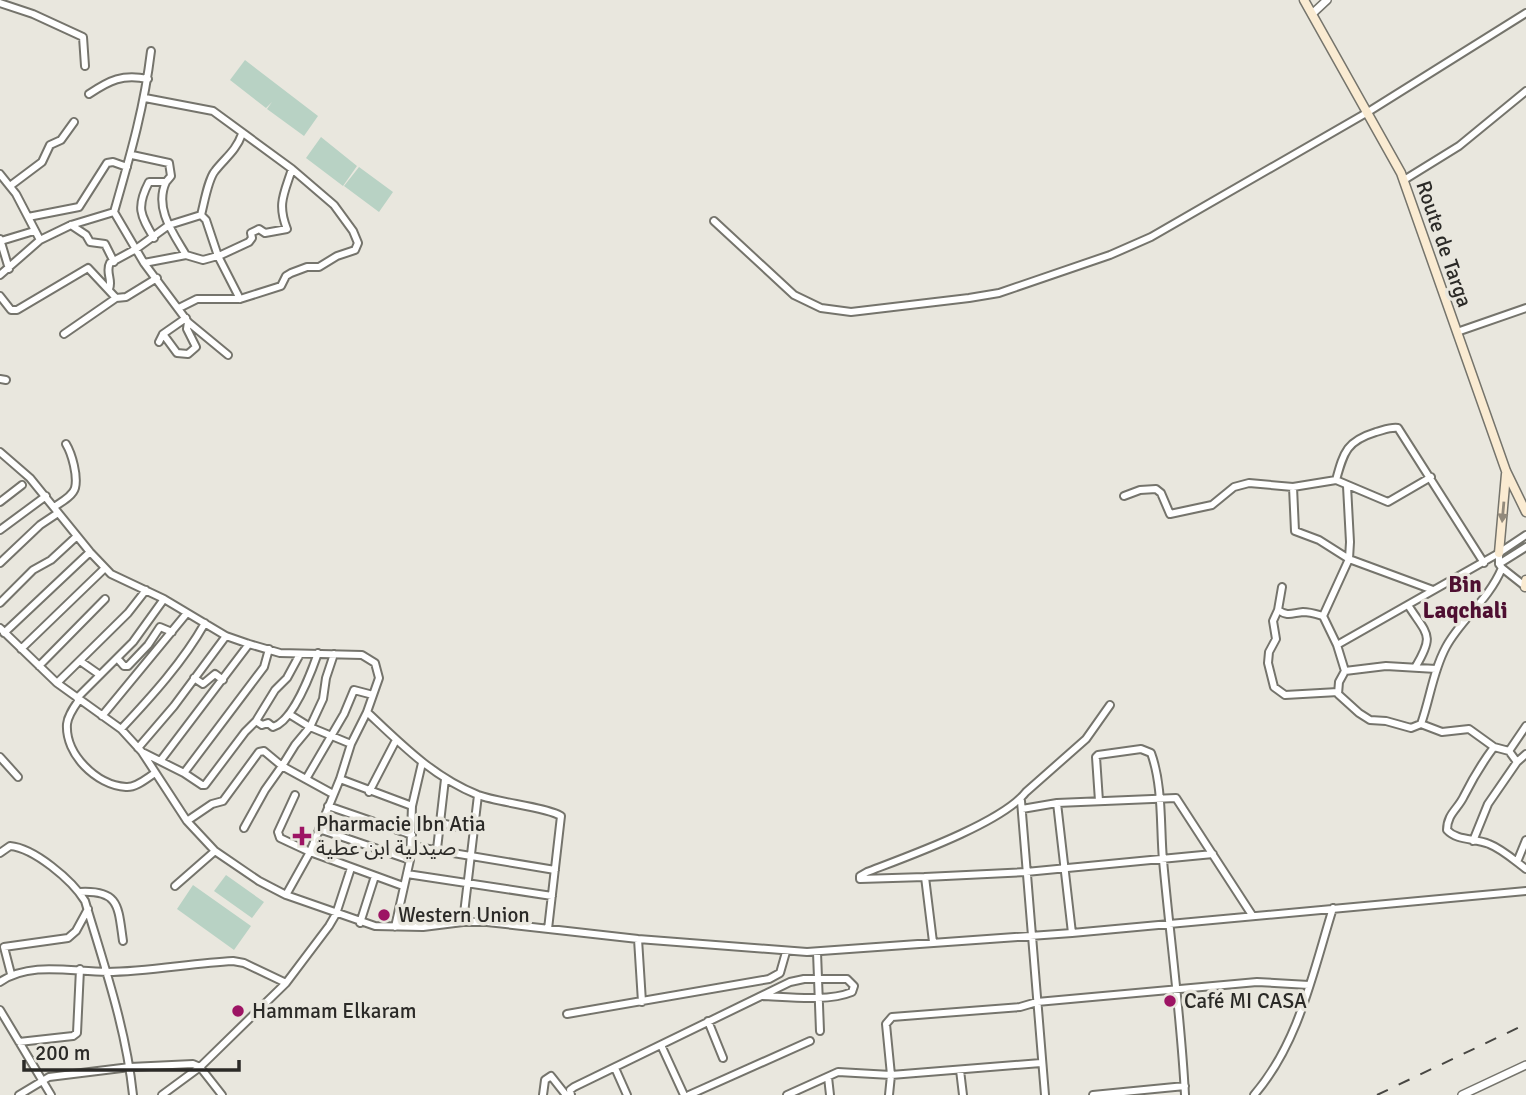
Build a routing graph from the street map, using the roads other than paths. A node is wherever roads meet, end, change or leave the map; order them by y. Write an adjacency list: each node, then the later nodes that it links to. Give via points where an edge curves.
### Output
1 (1304, 0): 5 (main road, Route de Targa)
2 (1327, 0): 5 (street)
3 (0, 3): 7 (street, via 83,37)
4 (1526, 13): 12 (street)
5 (1312, 14): 12 (main road, Route de Targa)
6 (152, 51): 8 (street)
7 (85, 66)
8 (148, 79): 10 (street, via 127,76); 11 (street)
9 (1526, 92): 19 (street, via 1459,146)
10 (89, 94)
11 (145, 97): 14 (street, via 213,111); 15 (street)
12 (1368, 112): 19 (main road, Route de Targa); 25 (street, via 1151,237 1027,285 969,298 851,312 821,308 794,295)
13 (74, 121): 21 (street, via 60,141 51,143 43,162)
14 (242, 134): 17 (street); 23 (street, via 214,172)
15 (132, 155): 16 (street); 20 (street, via 169,163 171,176)
16 (127, 167): 22 (street); 24 (street, via 107,163 79,207)
17 (292, 169): 34 (street, via 281,208 287,229 265,233 259,229 251,233 249,242); 43 (street, via 334,205 358,243 355,250 319,267 291,273 281,286)
18 (0, 174): 21 (street)
19 (1404, 180): 47 (main road, Route de Targa)
20 (166, 182): 27 (street, via 160,193); 29 (street, via 149,182 140,207)
21 (10, 186): 24 (street)
22 (114, 212): 26 (street); 32 (street)
23 (201, 215): 27 (street); 34 (street)
24 (28, 217): 28 (street)
25 (714, 221)
26 (71, 225): 31 (street); 35 (street, via 90,242 105,244)
27 (169, 225): 29 (street); 33 (street)
28 (34, 231): 30 (street); 31 (street)
29 (154, 237): 32 (street)
30 (0, 240): 37 (street)
31 (40, 240): 37 (street)
32 (136, 249): 35 (street); 36 (street)
33 (186, 255): 34 (street, via 203,260); 36 (street)
34 (218, 256): 43 (street)
35 (114, 262): 40 (street, via 108,266)
36 (144, 263): 39 (street)
37 (9, 269): 38 (street)
38 (0, 275)
39 (157, 278): 42 (street); 44 (street)
40 (109, 289): 41 (street, via 88,268 17,310 11,310); 42 (street)
41 (0, 296)
42 (116, 298): 48 (street)
43 (240, 299): 44 (street, via 197,299)
44 (179, 308): 46 (street)
45 (1526, 308): 47 (street)
46 (187, 320): 49 (street); 49 (street, via 196,347 188,354 177,353); 51 (street)
47 (1457, 332): 54 (main road, Route de Targa)
48 (64, 334)
49 (163, 334): 50 (street)
50 (159, 342)
51 (228, 355)
52 (66, 444): 63 (street, via 75,488)
53 (0, 452): 60 (street)
54 (1506, 471): 64 (main road, Route de Targa); 70 (main road, one-way to 70)
55 (1431, 477): 56 (street, via 1402,431 1394,428 1353,441); 58 (street, via 1388,502); 73 (street)
56 (1336, 480): 58 (street); 59 (street)
57 (22, 485): 62 (street)
58 (1347, 486): 71 (street)
59 (1293, 487): 61 (street, via 1241,484 1212,505 1170,514 1156,489); 71 (street, via 1295,531)
60 (46, 496): 63 (street); 65 (street)
61 (1124, 496)
62 (0, 502)
63 (56, 510): 67 (street); 72 (street)
64 (1526, 512)
65 (0, 530)
66 (1526, 535): 70 (street)
67 (77, 536): 69 (street); 83 (street)
68 (1526, 547): 74 (street)
69 (90, 552): 75 (street); 89 (street)
70 (1499, 553): 73 (street); 74 (street)
71 (1349, 559): 80 (street); 87 (street)
72 (0, 563)
73 (1485, 563): 80 (street)
74 (1500, 566): 78 (street); 103 (street, via 1487,594 1451,639)
75 (105, 569): 79 (street); 94 (street)
76 (1526, 580): 78 (main road)
77 (1282, 587): 85 (street)
78 (1526, 587)
79 (146, 590): 82 (street); 100 (street)
80 (1433, 590): 84 (street)
81 (104, 599): 101 (street)
82 (164, 599): 86 (street); 99 (street)
83 (0, 603)
84 (1408, 605): 93 (street); 102 (street, via 1428,639)
85 (1278, 610): 87 (street); 109 (street, via 1268,663 1274,687 1285,695)
86 (187, 613): 88 (street); 90 (street)
87 (1323, 616): 93 (street)
88 (205, 623): 91 (street); 120 (street, via 148,701)
89 (2, 630): 94 (street)
90 (172, 632): 99 (street, via 159,628 128,666); 115 (street)
91 (226, 636): 92 (street); 106 (street)
92 (249, 644): 95 (street); 107 (street)
93 (1337, 645): 104 (street)
94 (21, 649): 101 (street)
95 (269, 649): 97 (street); 135 (street, via 264,667)
96 (318, 653): 97 (street); 98 (street); 114 (street)
97 (300, 654): 116 (street)
98 (334, 654): 110 (street, via 362,655 375,663 379,678); 119 (street, via 323,699)
99 (117, 659): 105 (street)
100 (80, 661): 105 (street); 108 (street)
101 (39, 666): 108 (street)
102 (1416, 666): 103 (street); 104 (street)
103 (1436, 669): 117 (street)
104 (1345, 671): 109 (street)
105 (100, 675): 111 (street)
106 (194, 678): 107 (street, via 204,684 215,674); 125 (street)
107 (223, 680): 129 (street)
108 (57, 683): 111 (street)
109 (1338, 692): 117 (street, via 1370,720 1412,728)
110 (373, 695): 113 (street); 121 (street, via 355,690)
111 (78, 699): 115 (street); 134 (street, via 67,724 75,752 90,772 125,787)
112 (1110, 705): 145 (street, via 1086,738)
113 (367, 712): 122 (street); 123 (street)
114 (289, 714): 116 (street, via 276,727); 119 (street)
115 (102, 716): 120 (street)
116 (256, 721): 135 (street, via 205,785)
117 (1421, 724): 124 (street, via 1442,732 1469,729)
118 (1526, 726): 126 (street)
119 (310, 727): 121 (street); 133 (street)
120 (121, 729): 125 (street)
121 (331, 736): 123 (street); 137 (street)
122 (396, 740): 131 (street); 140 (street)
123 (351, 744): 138 (street)
124 (1494, 747): 126 (street); 158 (street, via 1447,824 1452,835)
125 (140, 750): 129 (street); 134 (street)
126 (1509, 751): 130 (street)
127 (1526, 754): 130 (street)
128 (0, 757): 132 (street)
129 (161, 760): 135 (street)
130 (1517, 762): 158 (street, via 1488,804)
131 (422, 763): 139 (street); 149 (street)
132 (3, 766): 136 (street)
133 (282, 766): 137 (street); 151 (street, via 259,752 223,801); 153 (street)
134 (155, 773): 151 (street)
135 (184, 773)
136 (18, 777)
137 (306, 779): 141 (street)
138 (340, 779): 140 (street); 141 (street)
139 (445, 779): 143 (street); 152 (street)
140 (369, 792): 149 (street)
141 (333, 794): 148 (street)
142 (295, 795): 162 (street, via 278,835)
143 (478, 795): 155 (street); 172 (street, via 560,815)
144 (1159, 798): 146 (street); 146 (street, via 1152,755 1141,749 1096,757); 164 (street, via 1179,800); 167 (street)
145 (1021, 801): 150 (street); 176 (street, via 983,823 859,878)
146 (1098, 801): 147 (street)
147 (1058, 803): 150 (street); 170 (street)
148 (328, 806): 154 (street); 156 (street)
149 (412, 806): 156 (street)
150 (1022, 809): 173 (street)
151 (187, 821): 161 (street)
152 (440, 823): 155 (street); 160 (street)
153 (244, 828)
154 (319, 829): 162 (street); 166 (street)
155 (474, 830): 165 (street)
156 (412, 835): 159 (street)
157 (1526, 840): 168 (street)
158 (1473, 841): 168 (street, via 1494,846)
159 (411, 846): 160 (street); 166 (street)
160 (437, 849): 165 (street)
161 (215, 851): 178 (street); 182 (street)
162 (310, 852): 169 (street); 182 (street)
163 (0, 853): 181 (street, via 9,846 23,847)
164 (1213, 854): 167 (street); 187 (street)
165 (471, 855): 172 (street); 177 (street)
166 (410, 860): 174 (street)
167 (1163, 860): 170 (street); 189 (street)
168 (1517, 862): 171 (street)
169 (351, 868): 175 (street); 186 (street)
170 (1065, 869): 173 (street); 193 (street)
171 (1526, 869)
172 (555, 870): 183 (street)
173 (1026, 872): 176 (street); 194 (street)
174 (407, 874): 177 (street); 179 (street)
175 (375, 876): 179 (street); 190 (street)
176 (925, 877): 198 (street)
177 (466, 882): 183 (street); 188 (street)
178 (175, 886)
179 (403, 886): 191 (street)
180 (1526, 891): 184 (street)
181 (80, 892): 185 (street); 197 (street, via 109,896 119,913)
182 (286, 895): 186 (street)
183 (552, 895): 192 (street)
184 (1333, 908): 187 (street); 208 (street)
185 (88, 909): 199 (street, via 68,938); 203 (street)
186 (336, 914): 190 (street); 207 (street)
187 (1252, 915): 189 (street)
188 (463, 922): 191 (street); 192 (street)
189 (1169, 922): 193 (street); 209 (street)
190 (360, 923): 191 (street)
191 (395, 927)
192 (548, 929): 196 (street)
193 (1072, 933): 194 (street)
194 (1031, 934): 198 (street); 213 (street)
195 (0, 938): 199 (street)
196 (638, 939): 200 (street); 212 (street)
197 (122, 941)
198 (933, 942): 201 (street)
199 (4, 947): 204 (street)
200 (786, 952): 201 (street); 212 (street, via 780,973 769,979)
201 (817, 952): 205 (street)
202 (80, 969): 203 (street); 204 (street); 219 (street, via 77,1033)
203 (107, 972): 207 (street, via 233,961); 223 (street)
204 (11, 974): 206 (street)
205 (818, 980): 210 (street, via 790,982); 211 (street); 211 (street, via 847,979 854,986 847,995)
206 (0, 982)
207 (286, 983): 224 (street)
208 (1309, 985): 209 (street, via 1258,982); 250 (street, via 1283,1054)
209 (1178, 988): 213 (street); 231 (street)
210 (762, 996): 211 (street); 216 (street)
211 (819, 997): 217 (street)
212 (642, 1002): 215 (street)
213 (1037, 1002): 222 (street); 228 (street, via 892,1017 886,1024)
214 (0, 1010): 219 (street)
215 (567, 1014)
216 (708, 1021): 220 (street); 221 (street)
217 (820, 1031)
218 (810, 1041): 242 (street)
219 (19, 1042): 230 (street)
220 (661, 1045): 225 (street); 242 (street)
221 (723, 1058)
222 (1041, 1063): 227 (street); 247 (street)
223 (130, 1067): 224 (street); 230 (street); 235 (street)
224 (200, 1067): 236 (street); 237 (street)
225 (615, 1068): 240 (street, via 571,1089); 241 (street)
226 (1525, 1068): 232 (street)
227 (960, 1070): 228 (street); 246 (street)
228 (891, 1075): 229 (street, via 838,1072); 245 (street)
229 (828, 1076): 243 (street); 244 (street)
230 (43, 1081): 233 (street); 234 (street)
231 (1185, 1086): 248 (street); 249 (street)
232 (1468, 1094)
233 (19, 1095)
234 (51, 1095)
235 (134, 1095)
236 (162, 1095)
237 (222, 1095)
238 (543, 1095): 239 (street, via 545,1080 551,1076)
239 (566, 1095)
240 (571, 1095)
241 (627, 1095)
242 (686, 1095)
243 (787, 1095)
244 (830, 1095)
245 (889, 1095)
246 (963, 1095)
247 (1045, 1095)
248 (1093, 1095)
249 (1185, 1095)
250 (1254, 1095)

